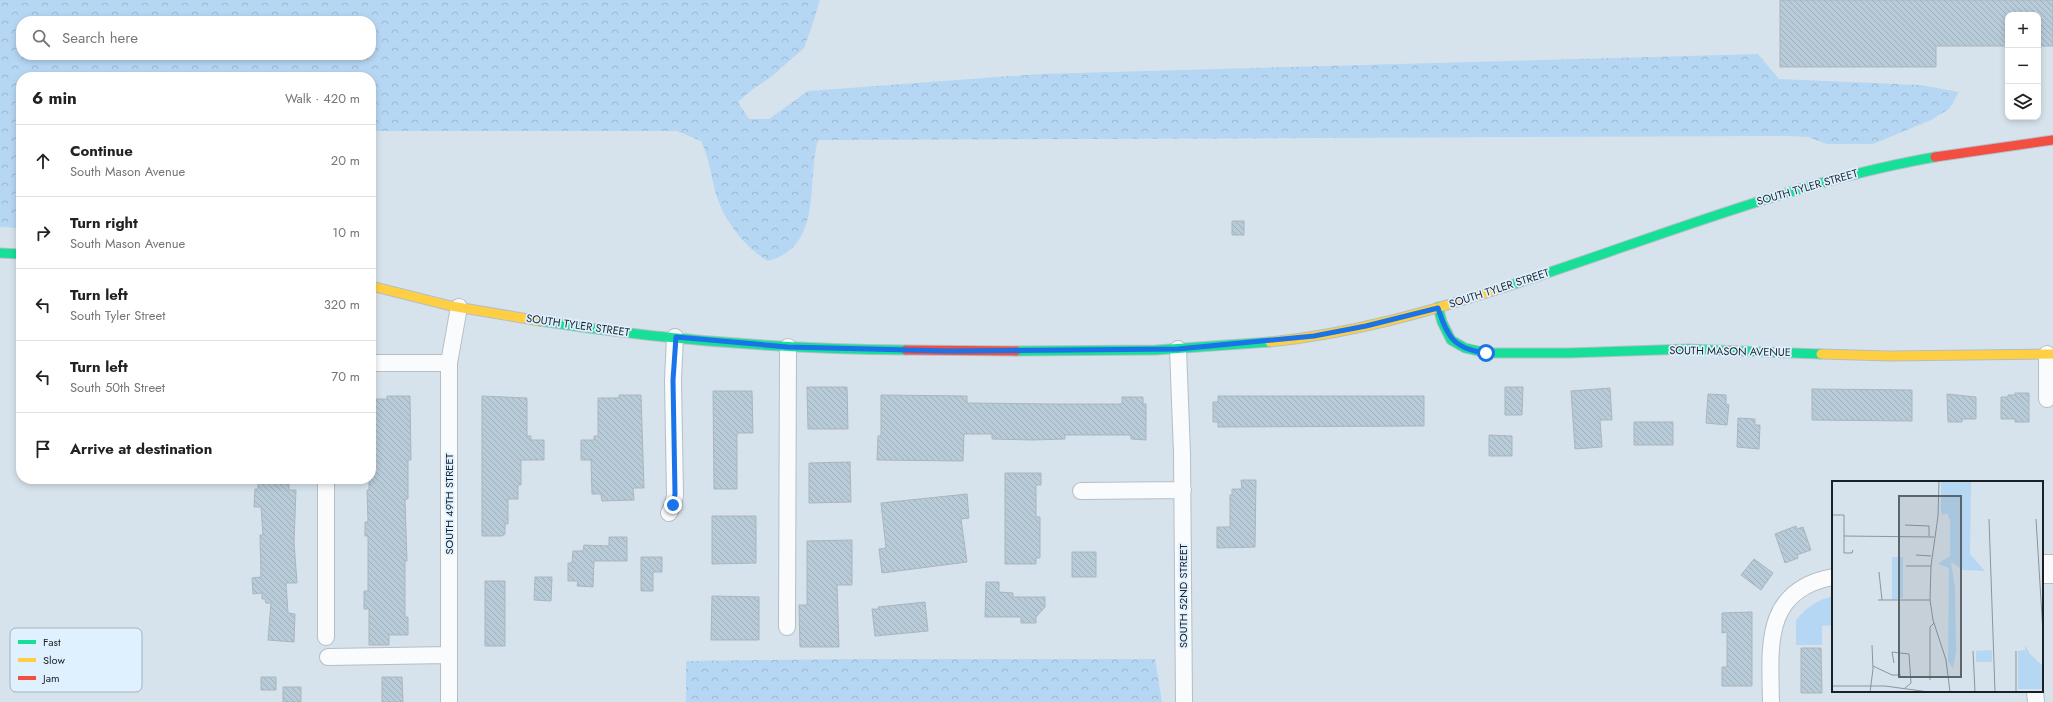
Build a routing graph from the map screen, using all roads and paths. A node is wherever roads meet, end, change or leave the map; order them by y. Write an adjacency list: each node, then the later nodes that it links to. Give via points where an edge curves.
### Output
1 (2053, 140): 6 (main road, SOUTH TYLER STREET, via 1919,160 1830,179)
2 (0, 253): 3 (main road)
3 (16, 254)
4 (376, 287): 5 (main road, SOUTH TYLER STREET)
5 (460, 308): 7 (main road, SOUTH TYLER STREET); 12 (street, SOUTH 49TH STREET)
6 (1438, 308): 9 (main road, SOUTH TYLER STREET, via 1314,336); 10 (main road, SOUTH MASON AVENUE, via 1451,340 1465,348 1486,353 1688,349 1889,356)
7 (676, 337): 8 (main road, SOUTH TYLER STREET); 17 (street, via 673,380 675,494)
8 (788, 347): 9 (main road, SOUTH TYLER STREET, via 948,351); 19 (street)
9 (1178, 349): 15 (street, SOUTH 52ND STREET)
10 (2050, 354): 13 (street, SOUTH MASON AVENUE)
11 (376, 362): 12 (street)
12 (449, 363): 21 (street, SOUTH 49TH STREET)
13 (2047, 399)
14 (326, 484): 20 (street)
15 (1183, 490): 16 (street); 25 (street, SOUTH 52ND STREET)
16 (1081, 491)
17 (668, 513)
18 (1832, 578): 26 (street, via 1801,588 1785,603 1777,617 1771,645)
19 (787, 627)
20 (326, 637)
21 (449, 655): 22 (street); 24 (street, SOUTH 49TH STREET)
22 (328, 657)
23 (2035, 692): 27 (street)
24 (449, 702)
25 (1184, 702)
26 (1771, 702)
27 (2036, 702)

